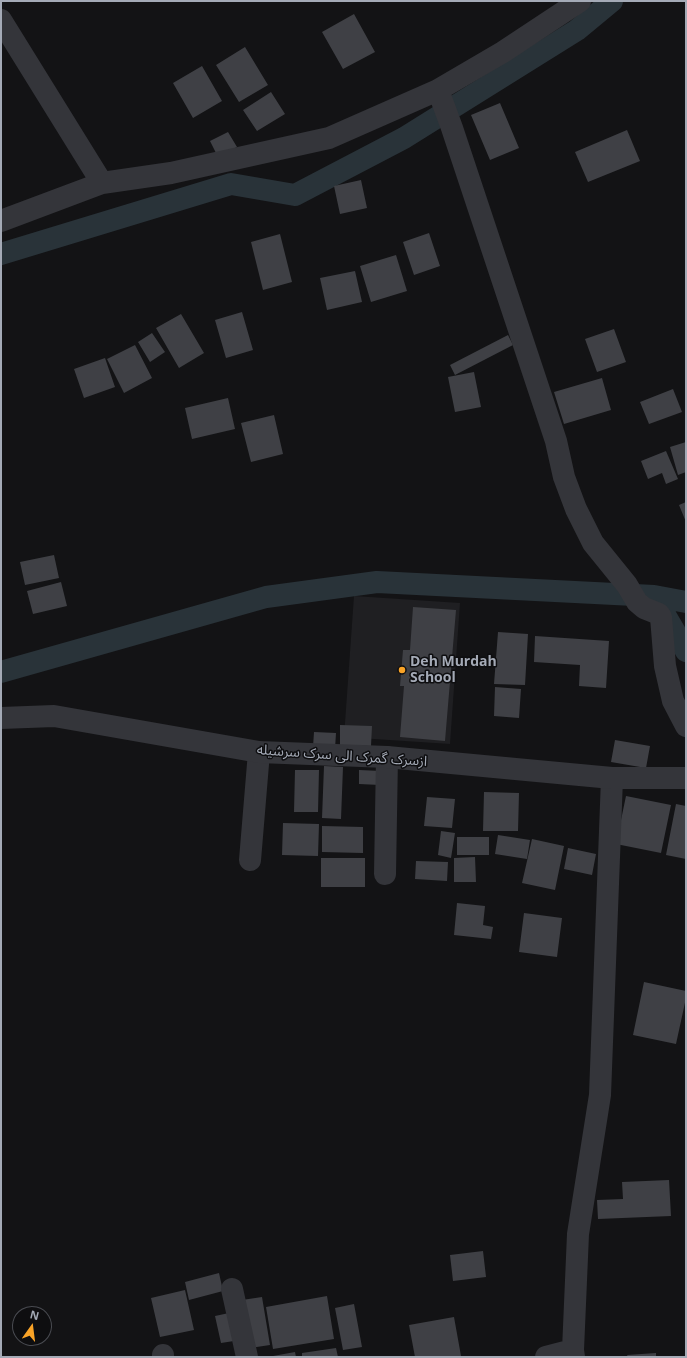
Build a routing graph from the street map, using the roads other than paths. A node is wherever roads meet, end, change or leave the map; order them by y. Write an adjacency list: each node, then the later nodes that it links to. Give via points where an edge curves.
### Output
1 (580, 1): 3 (street, via 503,52)
2 (1, 20): 4 (street)
3 (438, 90): 4 (street, via 329,138 171,173); 7 (street, via 556,441 564,477 576,509 593,543 632,594 644,608 659,614 662,620 665,666 673,701)
4 (102, 183): 5 (street)
5 (1, 221)
6 (1, 718): 8 (street, ازسرک گمرک الی سرک سرشیله, via 54,716)
7 (686, 726)
8 (258, 752): 9 (street, ازسرک گمرک الی سرک سرشیله); 12 (street)
9 (387, 757): 10 (street, ازسرک گمرک الی سرک سرشیله); 13 (street)
10 (612, 778): 11 (street, ازسرک گمرک الی سرک سرشیله); 15 (street, via 600,1095 578,1234)
11 (686, 778)
12 (250, 860)
13 (385, 874)
14 (232, 1289): 16 (street)
15 (573, 1353): 17 (street)
16 (247, 1357)
17 (546, 1357)

